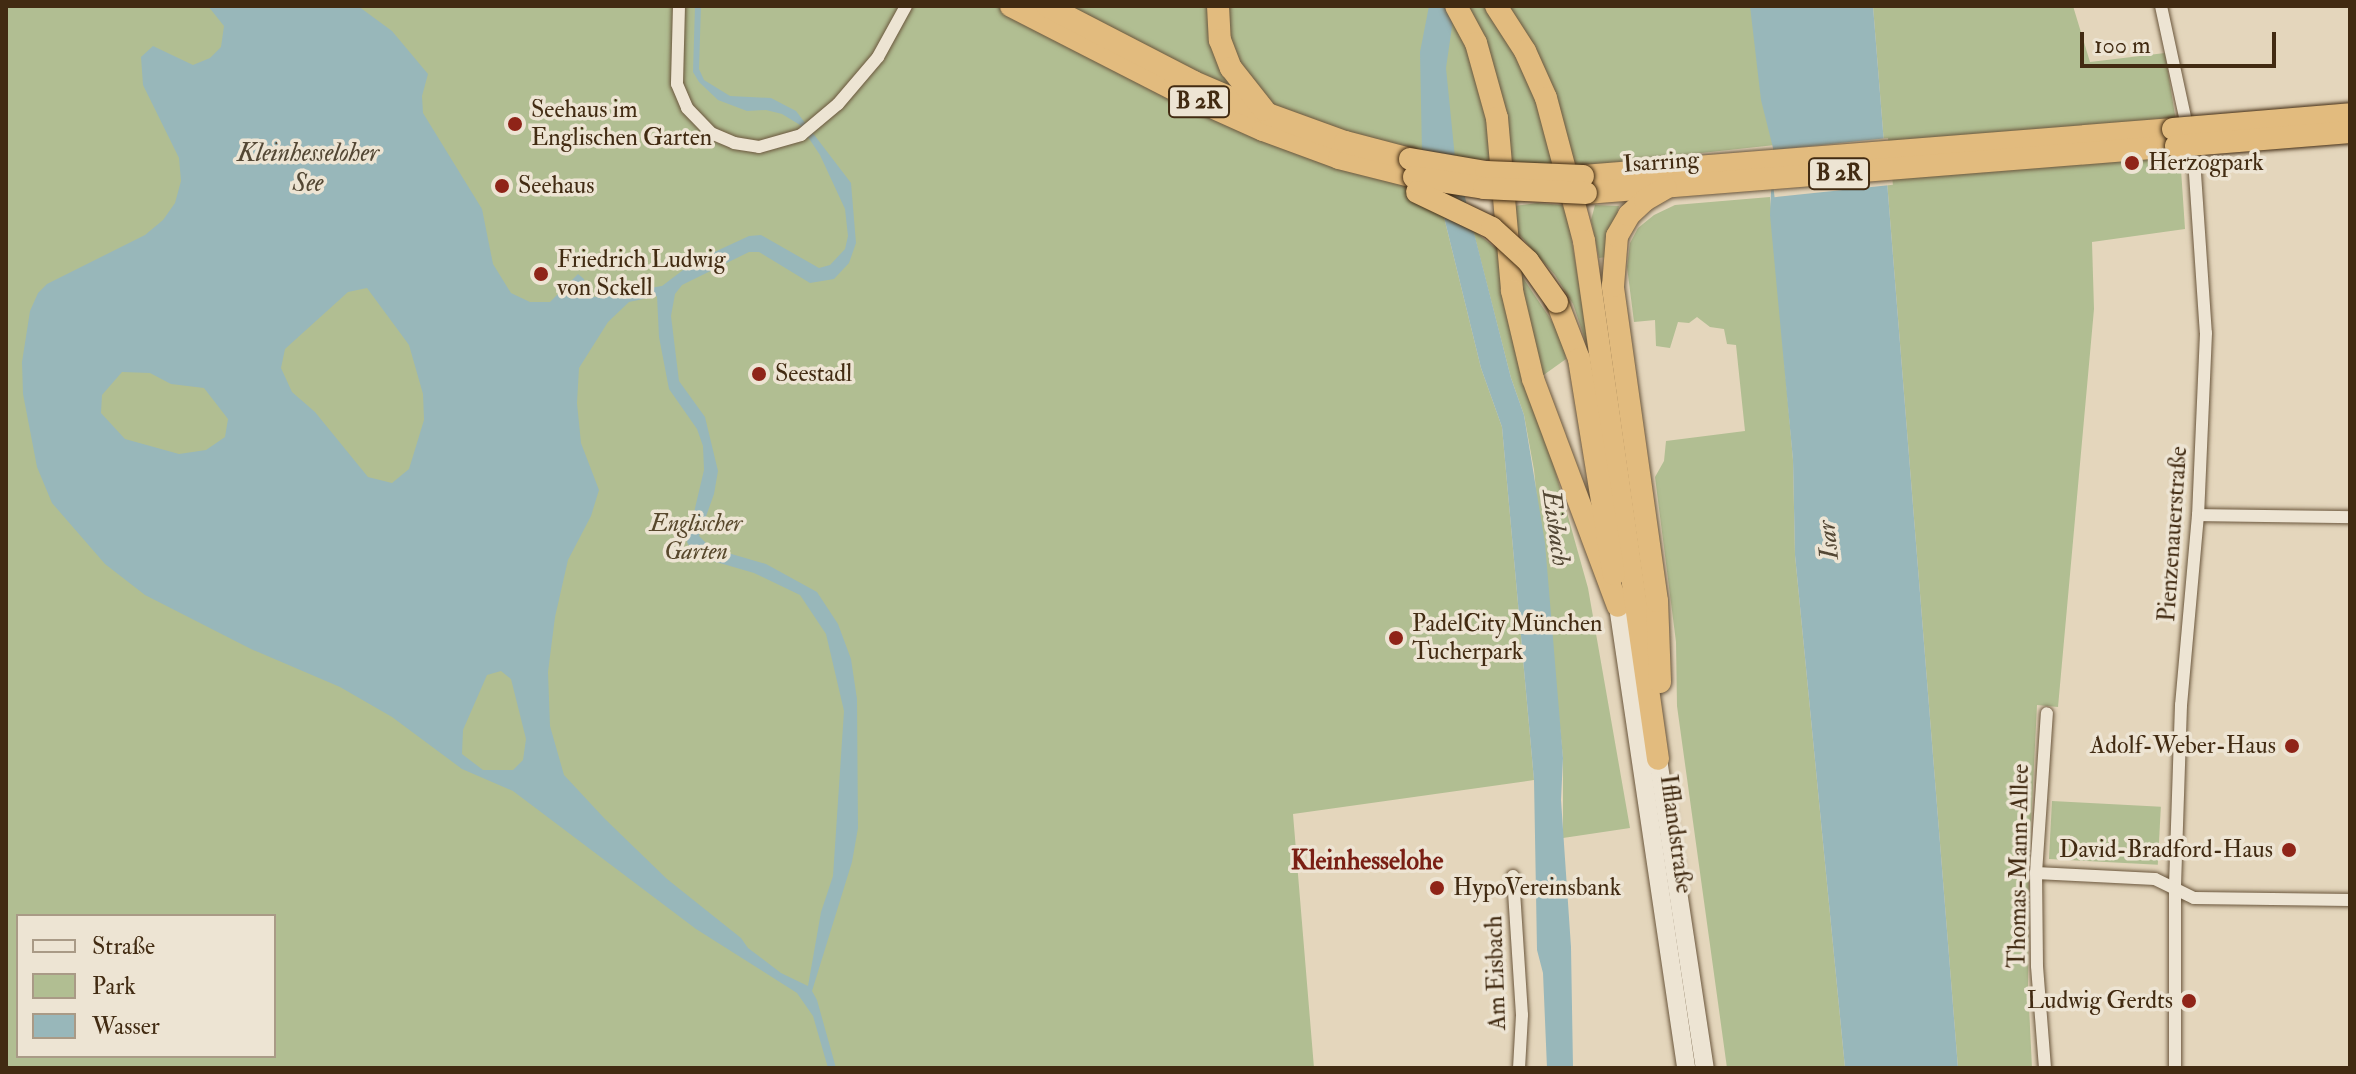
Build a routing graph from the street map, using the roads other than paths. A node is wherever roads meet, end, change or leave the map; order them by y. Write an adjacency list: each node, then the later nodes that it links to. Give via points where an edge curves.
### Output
1 (679, 6): 2 (street, via 677,84 690,112 711,133 759,147 801,135 853,89)
2 (906, 6)
3 (1011, 6): 13 (highway, Isarring / B 2R, via 1251,124 1317,150)
4 (1047, 6): 9 (highway, Isarring)
5 (1218, 6): 9 (highway, via 1220,40 1231,68)
6 (1496, 6): 19 (highway, via 1546,98 1584,241)
7 (2161, 6): 15 (street, Pienzenauerstraße, via 2186,113 2202,233 2206,333)
8 (1460, 11): 17 (highway, via 1487,73 1497,118 1512,291 1533,379)
9 (1268, 114): 13 (highway, Isarring, via 1345,142)
10 (2350, 114): 12 (highway, Isarring / B 2R, bridge)
11 (2350, 132): 12 (highway, Isarring / B 2R, bridge)
12 (2175, 138): 14 (highway, Isarring / B 2R)
13 (1414, 176): 14 (highway, Isarring / B 2R, bridge, via 1484,188); 17 (highway, bridge, via 1492,228 1528,261 1557,302 1579,359)
14 (1677, 182): 19 (highway, via 1629,215 1617,236 1613,286 1657,601)
15 (2198, 515): 16 (street); 22 (street, Pienzenauerstraße, via 2181,705)
16 (2350, 517)
17 (1618, 606): 25 (main road, Ifflandstraße)
18 (2047, 713): 20 (street, Thomas-Mann-Allee)
19 (1658, 759): 26 (main road, Ifflandstraße)
20 (2036, 873): 22 (street, via 2155,879); 27 (street, Thomas-Mann-Allee)
21 (1513, 876): 24 (street, Am Eisbach, via 1522,1015)
22 (2175, 889): 23 (street, via 2194,898); 28 (street, Pienzenauerstraße)
23 (2350, 900)
24 (1519, 1068)
25 (1686, 1068)
26 (1705, 1068)
27 (2045, 1068)
28 (2175, 1068)

